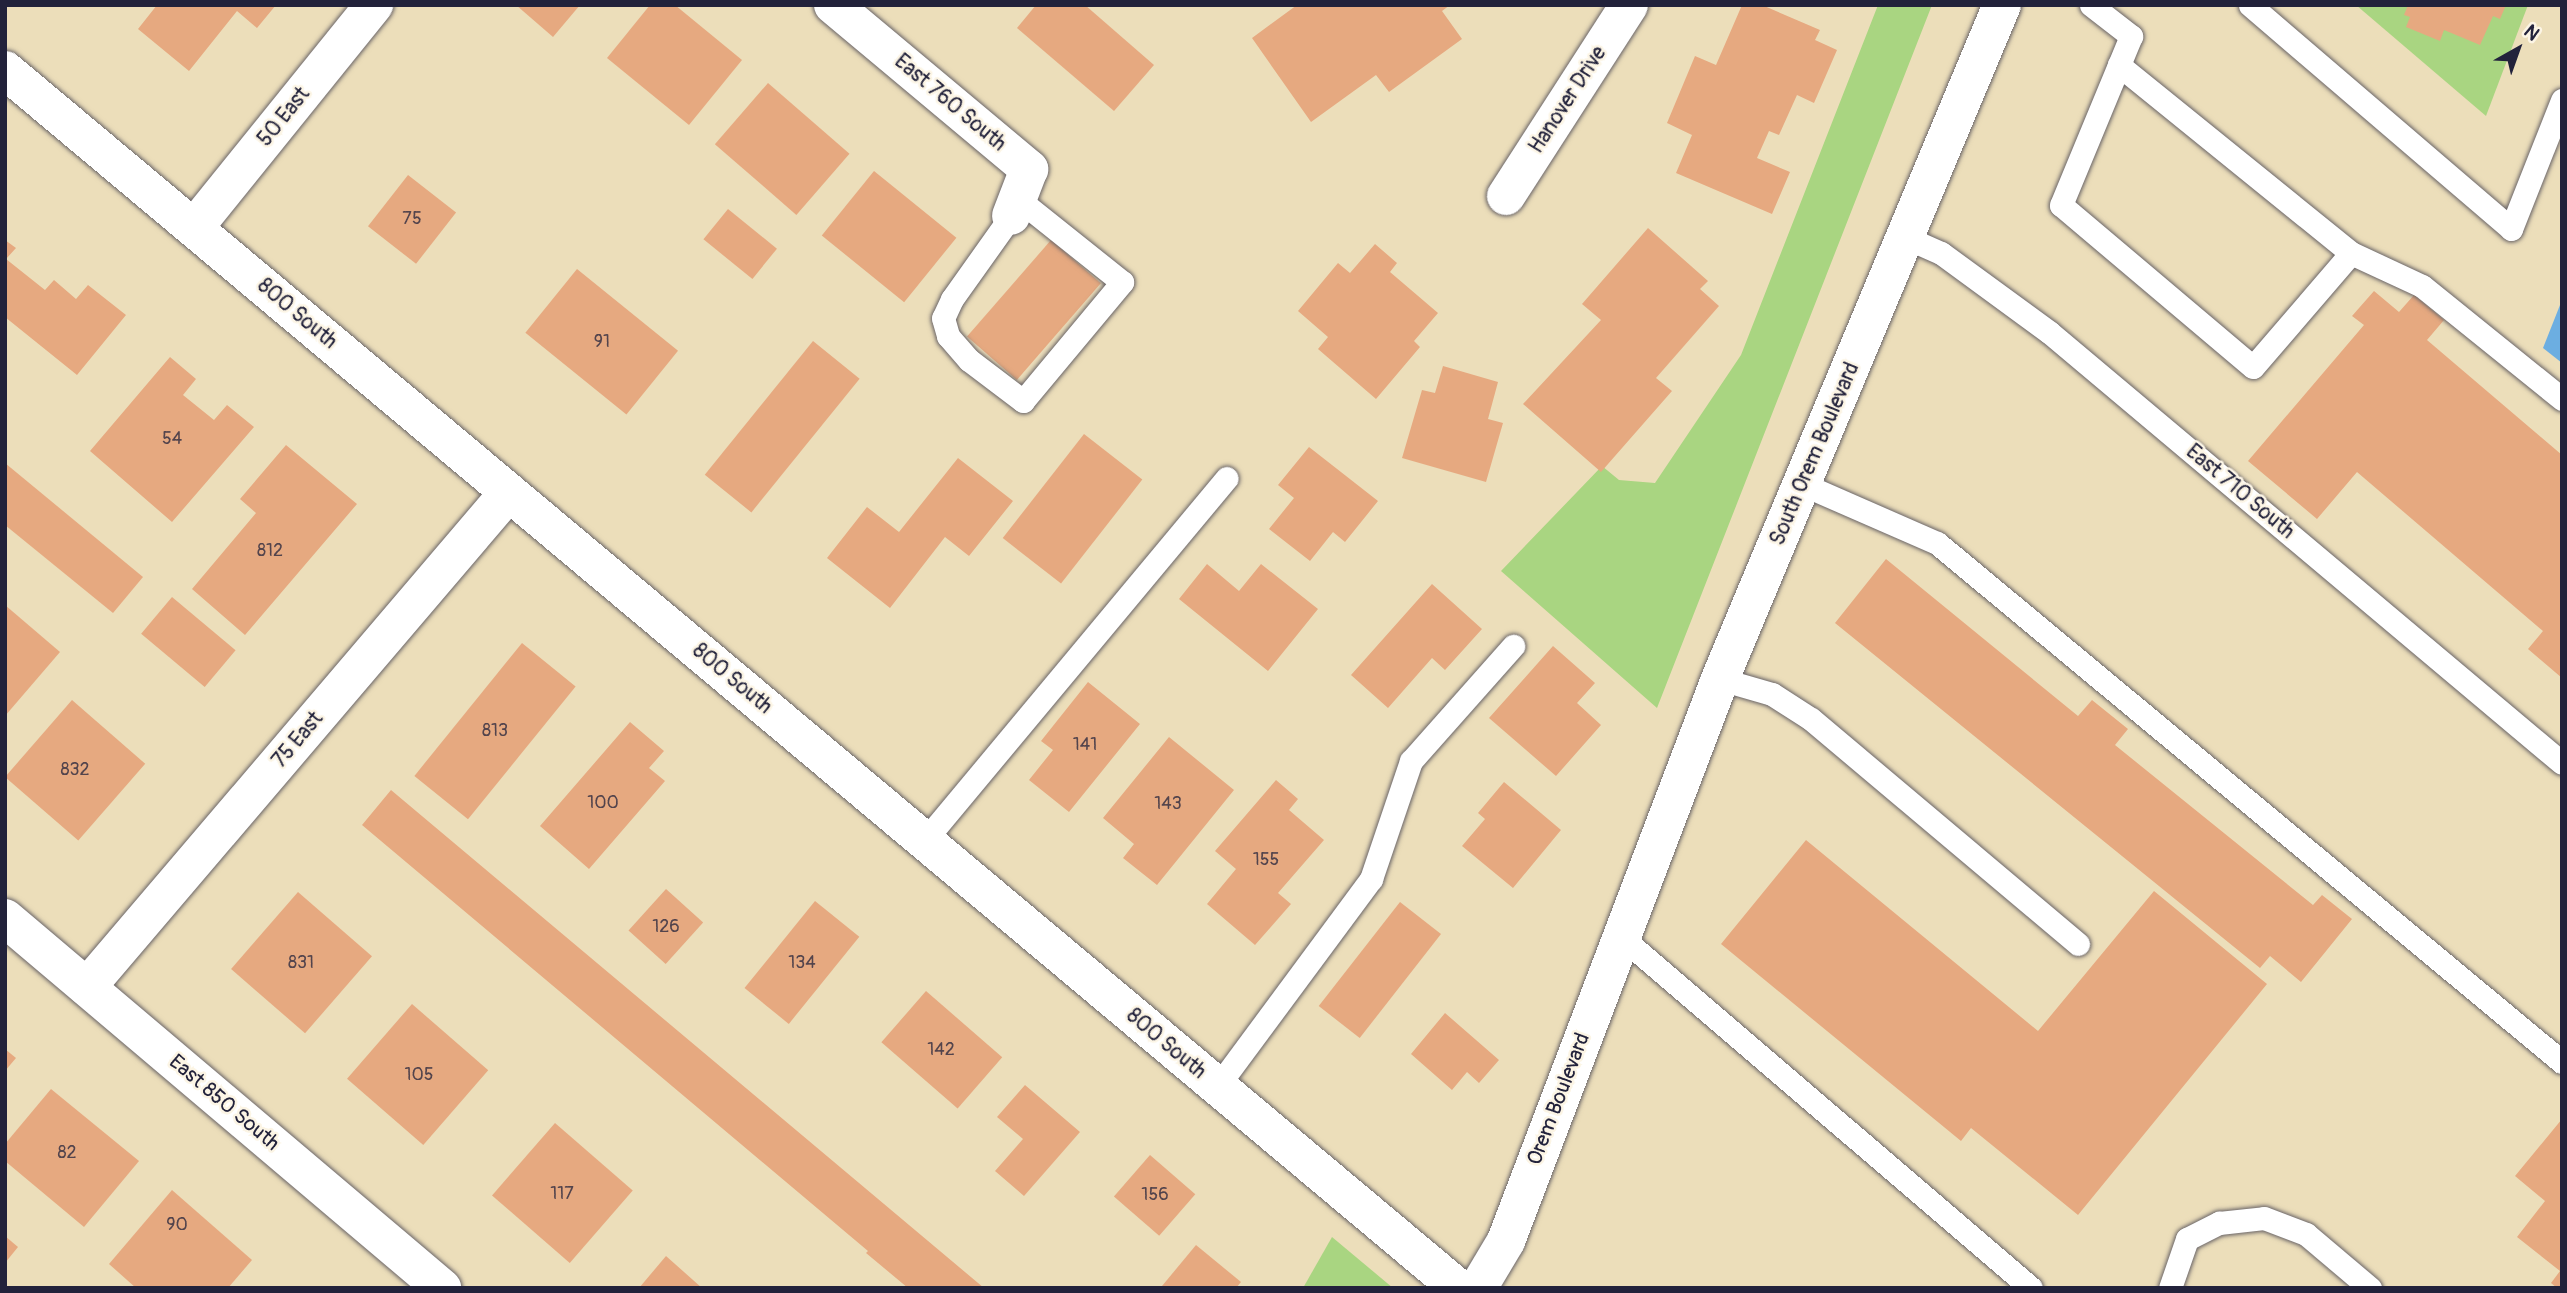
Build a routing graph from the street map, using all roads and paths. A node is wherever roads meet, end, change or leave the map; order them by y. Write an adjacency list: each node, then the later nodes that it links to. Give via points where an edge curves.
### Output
1 (374, 5): 12 (street, 50 East)
2 (833, 5): 11 (street, East 760 South, via 1029,169)
3 (1629, 5): 10 (street, Hanover Drive)
4 (2091, 5): 7 (lane, via 2131,36)
5 (2250, 5): 9 (lane, via 2511,229)
6 (1995, 8): 13 (street, South Orem Boulevard)
7 (2119, 65): 14 (lane); 14 (lane, via 2061,205 2253,367)
8 (5, 70): 12 (street, 800 South)
9 (2562, 100)
10 (1506, 196)
11 (1014, 208): 11 (lane, via 943,318 948,336 970,360 1023,401 1122,282)
12 (194, 228): 18 (street, 800 South)
13 (1907, 238): 17 (street, South Orem Boulevard); 21 (lane, East 710 South, via 1941,253 2049,332)
14 (2351, 253): 15 (lane, via 2422,286)
15 (2562, 399)
16 (1227, 478): 22 (lane)
17 (1801, 485): 20 (street, South Orem Boulevard); 27 (lane, via 1937,543)
18 (509, 492): 22 (street, 800 South); 26 (street, 75 East)
19 (1513, 646): 28 (lane, via 1411,761 1371,879)
20 (1720, 679): 24 (street, South Orem Boulevard); 25 (lane, via 1772,694 1811,719)
21 (2562, 763)
22 (925, 840): 28 (street, 800 South)
23 (5, 918): 26 (street, East 850 South)
24 (1626, 921): 31 (street, Orem Boulevard, via 1506,1241); 32 (lane)
25 (2078, 944)
26 (87, 987): 29 (street, East 850 South)
27 (2562, 1062)
28 (1217, 1087): 30 (street, 800 South)
29 (442, 1288)
30 (1458, 1288)
31 (1478, 1288)
32 (2031, 1288)
33 (2171, 1288): 34 (lane, via 2187,1239 2219,1223 2264,1218 2306,1234)
34 (2370, 1288)

